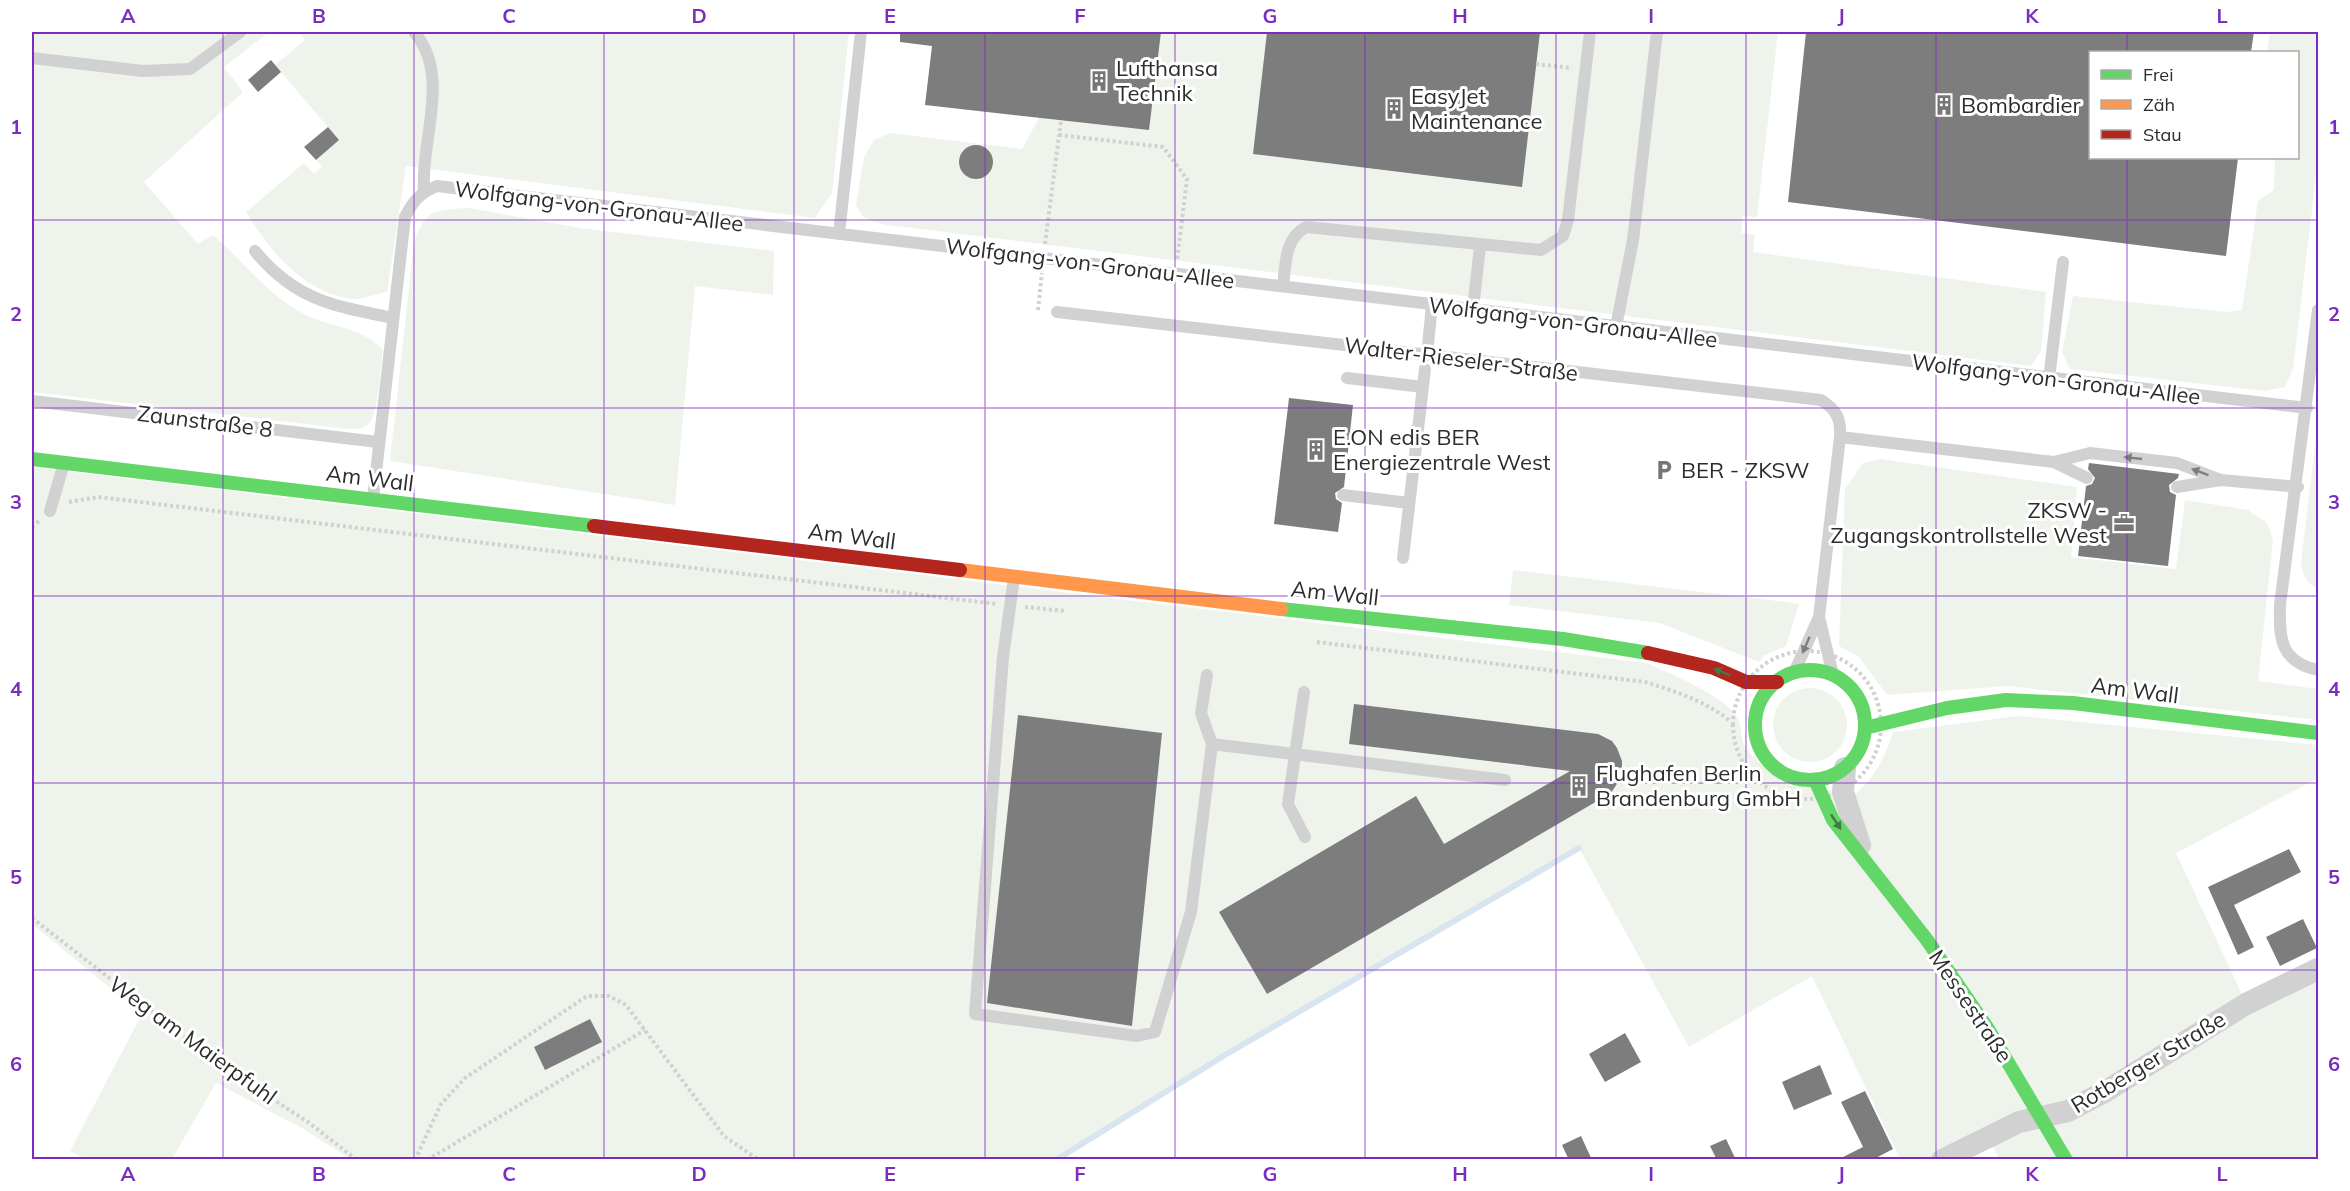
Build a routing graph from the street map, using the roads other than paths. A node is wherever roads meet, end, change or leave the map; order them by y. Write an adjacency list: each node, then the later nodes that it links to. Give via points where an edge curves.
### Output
1 (240, 32): 6 (lane, via 190,69 143,71)
2 (414, 32): 7 (lane, via 432,65 422,170)
3 (861, 32): 8 (lane)
4 (1590, 32): 9 (lane, via 1563,236 1541,250)
5 (1657, 32): 18 (lane, via 1632,240)
6 (32, 58)
7 (424, 191): 8 (lane, Wolfgang-von-Gronau-Allee, via 437,186); 17 (lane, Wolfgang-von-Gronau-Allee, via 412,202 405,217)
8 (839, 234): 12 (lane, Wolfgang-von-Gronau-Allee)
9 (1480, 246): 12 (lane, via 1306,227 1295,233 1289,247); 14 (lane)
10 (255, 251): 17 (lane, via 299,292 338,307)
11 (2063, 262): 22 (lane)
12 (1283, 286): 13 (lane, Wolfgang-von-Gronau-Allee)
13 (1432, 305): 14 (lane, Wolfgang-von-Gronau-Allee); 19 (lane)
14 (1473, 309): 18 (lane, Wolfgang-von-Gronau-Allee)
15 (2319, 310): 25 (lane)
16 (1057, 312): 19 (lane, Walter-Rieseler-Straße)
17 (393, 318): 27 (lane, Wolfgang-von-Gronau-Allee)
18 (1616, 327): 22 (lane, Wolfgang-von-Gronau-Allee)
19 (1426, 355): 26 (lane, Walter-Rieseler-Straße, via 1821,400 1834,409 1840,422)
20 (1425, 369): 23 (lane)
21 (1347, 378): 23 (lane)
22 (2049, 379): 25 (lane, Wolfgang-von-Gronau-Allee)
23 (1423, 387): 37 (lane)
24 (32, 401): 27 (lane, Zaunstraße 8)
25 (2307, 408): 34 (lane)
26 (1840, 437): 29 (lane); 41 (lane, Walter-Rieseler-Straße)
27 (378, 442): 36 (lane, Wolfgang-von-Gronau-Allee)
28 (32, 459): 30 (street, Am Wall)
29 (2054, 462): 31 (lane); 32 (lane, one-way to 29, via 2177,463 2090,453)
30 (64, 463): 36 (street, Am Wall); 38 (lane)
31 (2087, 478)
32 (2221, 480): 33 (lane); 34 (lane)
33 (2177, 487)
34 (2298, 487): 43 (lane, via 2279,636 2296,662)
35 (1343, 495): 37 (lane)
36 (373, 500): 40 (street, Am Wall)
37 (1409, 503): 39 (lane)
38 (50, 511)
39 (1403, 558)
40 (1014, 576): 42 (street, Am Wall, via 1563,639); 58 (lane, via 1003,657 975,1014 1137,1036 1155,1032 1191,912)
41 (1819, 617): 44 (lane, Walter-Rieseler-Straße, one-way to 44); 46 (lane, Walter-Rieseler-Straße)
42 (1667, 659): 47 (street, Am Wall); 48 (street, Am Wall, one-way to 42, via 1746,682 1714,668)
43 (2319, 670)
44 (1794, 673): 46 (street, via 1814,670); 48 (street)
45 (1207, 675): 58 (lane, via 1201,713)
46 (1833, 675): 50 (street, via 1845,682)
47 (1696, 678)
48 (1777, 682): 55 (street, via 1760,704)
49 (1304, 692): 59 (lane)
50 (1861, 703): 51 (street); 56 (street)
51 (1878, 704)
52 (1743, 706): 55 (street)
53 (1901, 706): 54 (street, Am Wall)
54 (1947, 708): 56 (street, Am Wall); 57 (street, Am Wall, via 1987,701 2045,701)
55 (1756, 717): 62 (street, via 1760,747 1773,765 1786,774)
56 (1865, 728): 60 (street, via 1862,743)
57 (2319, 733)
58 (1212, 744): 59 (lane)
59 (1294, 754): 61 (lane); 64 (lane, via 1288,804)
60 (1845, 768): 62 (street); 63 (street, Messestraße)
61 (1505, 780)
62 (1815, 780): 63 (street, Messestraße)
63 (1833, 795): 65 (street, Messestraße)
64 (1305, 837)
65 (1864, 861): 67 (street, Messestraße, via 1927,940)
66 (2319, 969): 67 (street, Rotberger Straße, via 2246,1004 2106,1091 2068,1111)
67 (2042, 1116): 68 (street, Rotberger Straße, via 2016,1124); 69 (street, Messestraße)
68 (1942, 1160)
69 (2066, 1160)

